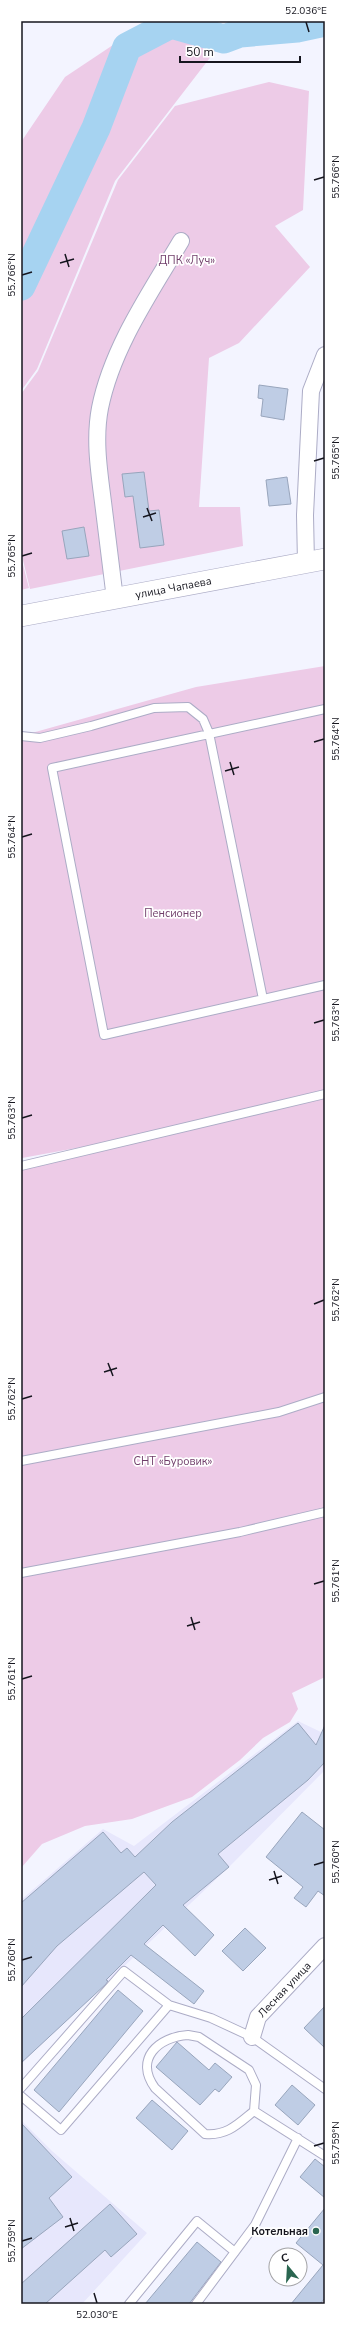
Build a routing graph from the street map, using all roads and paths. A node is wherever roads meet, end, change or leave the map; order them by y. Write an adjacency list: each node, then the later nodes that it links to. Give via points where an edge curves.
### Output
1 (181, 241): 4 (street, via 137,316 110,372 100,408 98,462)
2 (325, 355): 3 (street, via 311,391 305,515)
3 (316, 561): 4 (street, улица Чапаева)
4 (115, 599): 5 (street, улица Чапаева)
5 (21, 616)
6 (325, 709): 7 (lane)
7 (209, 732): 8 (lane, via 203,719 188,707 154,708 40,738); 10 (lane); 10 (lane, via 52,768 104,1035)
8 (21, 736)
9 (325, 985): 10 (lane)
10 (263, 999)
11 (325, 1094): 12 (lane)
12 (21, 1166)
13 (325, 1397): 14 (lane, via 279,1412)
14 (21, 1461)
15 (325, 1512): 16 (lane, via 240,1532)
16 (21, 1573)
17 (325, 1946): 19 (street, Лесная улица, via 258,2017)
18 (169, 2006): 19 (lane, via 211,2018); 20 (lane, via 124,1971); 22 (lane, via 61,2130)
19 (252, 2036): 21 (lane)
20 (21, 2088)
21 (325, 2089)
22 (21, 2096)
23 (254, 2111): 23 (lane, via 256,2085 249,2070 199,2037 177,2036 163,2040 154,2049 146,2070 150,2080 155,2088 205,2134 230,2131); 24 (lane)
24 (298, 2138): 25 (lane); 26 (lane, via 255,2225)
25 (325, 2156)
26 (235, 2252): 27 (lane, via 198,2221); 28 (lane)
27 (129, 2304)
28 (196, 2304)

